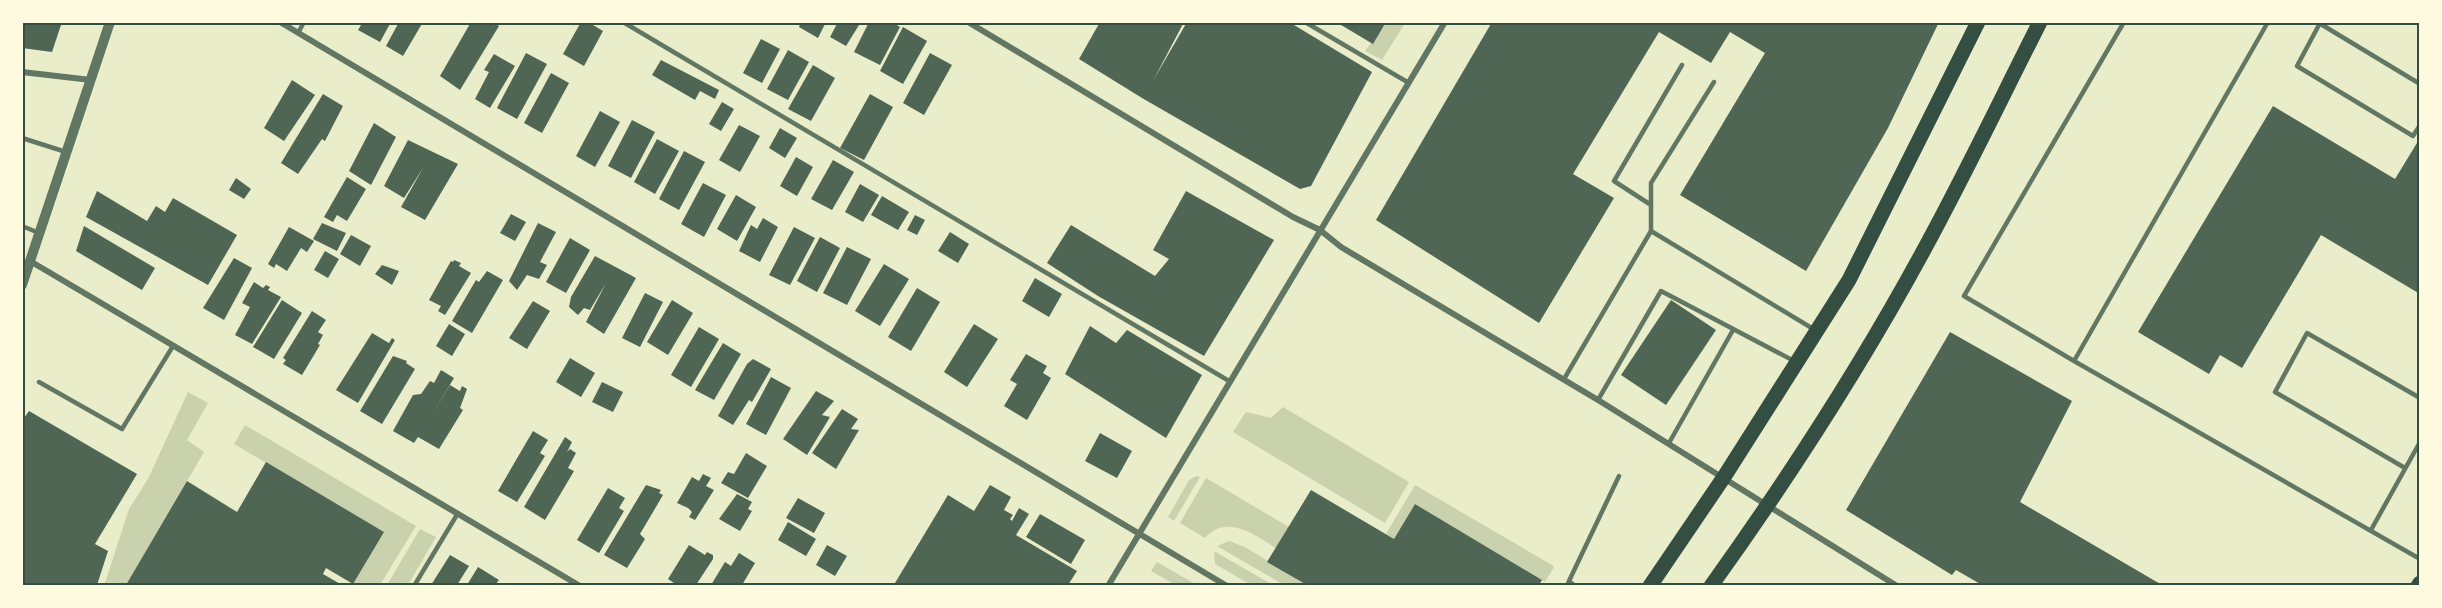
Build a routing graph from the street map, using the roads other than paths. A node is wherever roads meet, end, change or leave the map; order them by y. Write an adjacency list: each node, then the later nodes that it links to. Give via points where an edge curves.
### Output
1 (110, 22): 16 (street)
2 (280, 22): 13 (street)
3 (304, 22): 13 (lane)
4 (623, 22): 36 (lane)
5 (968, 22): 25 (street)
6 (1305, 22): 18 (lane)
7 (1445, 22): 18 (street)
8 (1978, 22): 31 (main road, via 1849,280)
9 (2040, 22): 45 (main road, via 1919,259)
10 (2124, 22): 33 (lane, via 1964,296)
11 (2268, 22): 33 (lane)
12 (2319, 23): 19 (lane); 20 (lane, via 2297,66 2414,136)
13 (298, 33): 48 (street)
14 (1682, 65): 23 (lane, via 1614,181)
15 (22, 72): 16 (street)
16 (91, 80): 22 (street)
17 (1714, 82): 23 (lane, via 1651,183)
18 (1410, 83): 25 (street)
19 (2420, 84)
20 (2420, 125)
21 (22, 138): 22 (lane)
22 (67, 153): 27 (street)
23 (1651, 205): 26 (lane)
24 (22, 226): 27 (lane)
25 (1320, 230): 35 (street, via 1341,247); 36 (street)
26 (1651, 231): 31 (lane); 35 (lane)
27 (40, 233): 28 (street)
28 (30, 261): 29 (street); 32 (street)
29 (22, 285)
30 (1733, 330): 34 (lane); 39 (lane, via 1661,291); 41 (lane)
31 (1817, 332): 34 (main road)
32 (173, 346): 37 (lane, via 122,429); 46 (street)
33 (2074, 361): 47 (lane)
34 (1797, 363): 44 (main road)
35 (1564, 379): 39 (street)
36 (1229, 381): 48 (street)
37 (39, 382)
38 (2420, 398): 42 (lane, via 2307,333 2275,392)
39 (1598, 400): 41 (street)
40 (2420, 442): 42 (lane)
41 (1669, 443): 44 (street)
42 (2405, 468): 47 (lane)
43 (1619, 476): 50 (lane)
44 (1724, 477): 45 (street); 56 (main road)
45 (1768, 507): 57 (main road); 58 (street)
46 (458, 513): 51 (lane); 52 (street)
47 (2371, 530): 49 (lane)
48 (1139, 534): 53 (street); 54 (street)
49 (2420, 559)
50 (1568, 583): 55 (lane)
51 (414, 585)
52 (580, 585)
53 (1108, 585)
54 (1227, 585)
55 (1575, 585)
56 (1650, 585)
57 (1711, 585)
58 (1897, 585)

